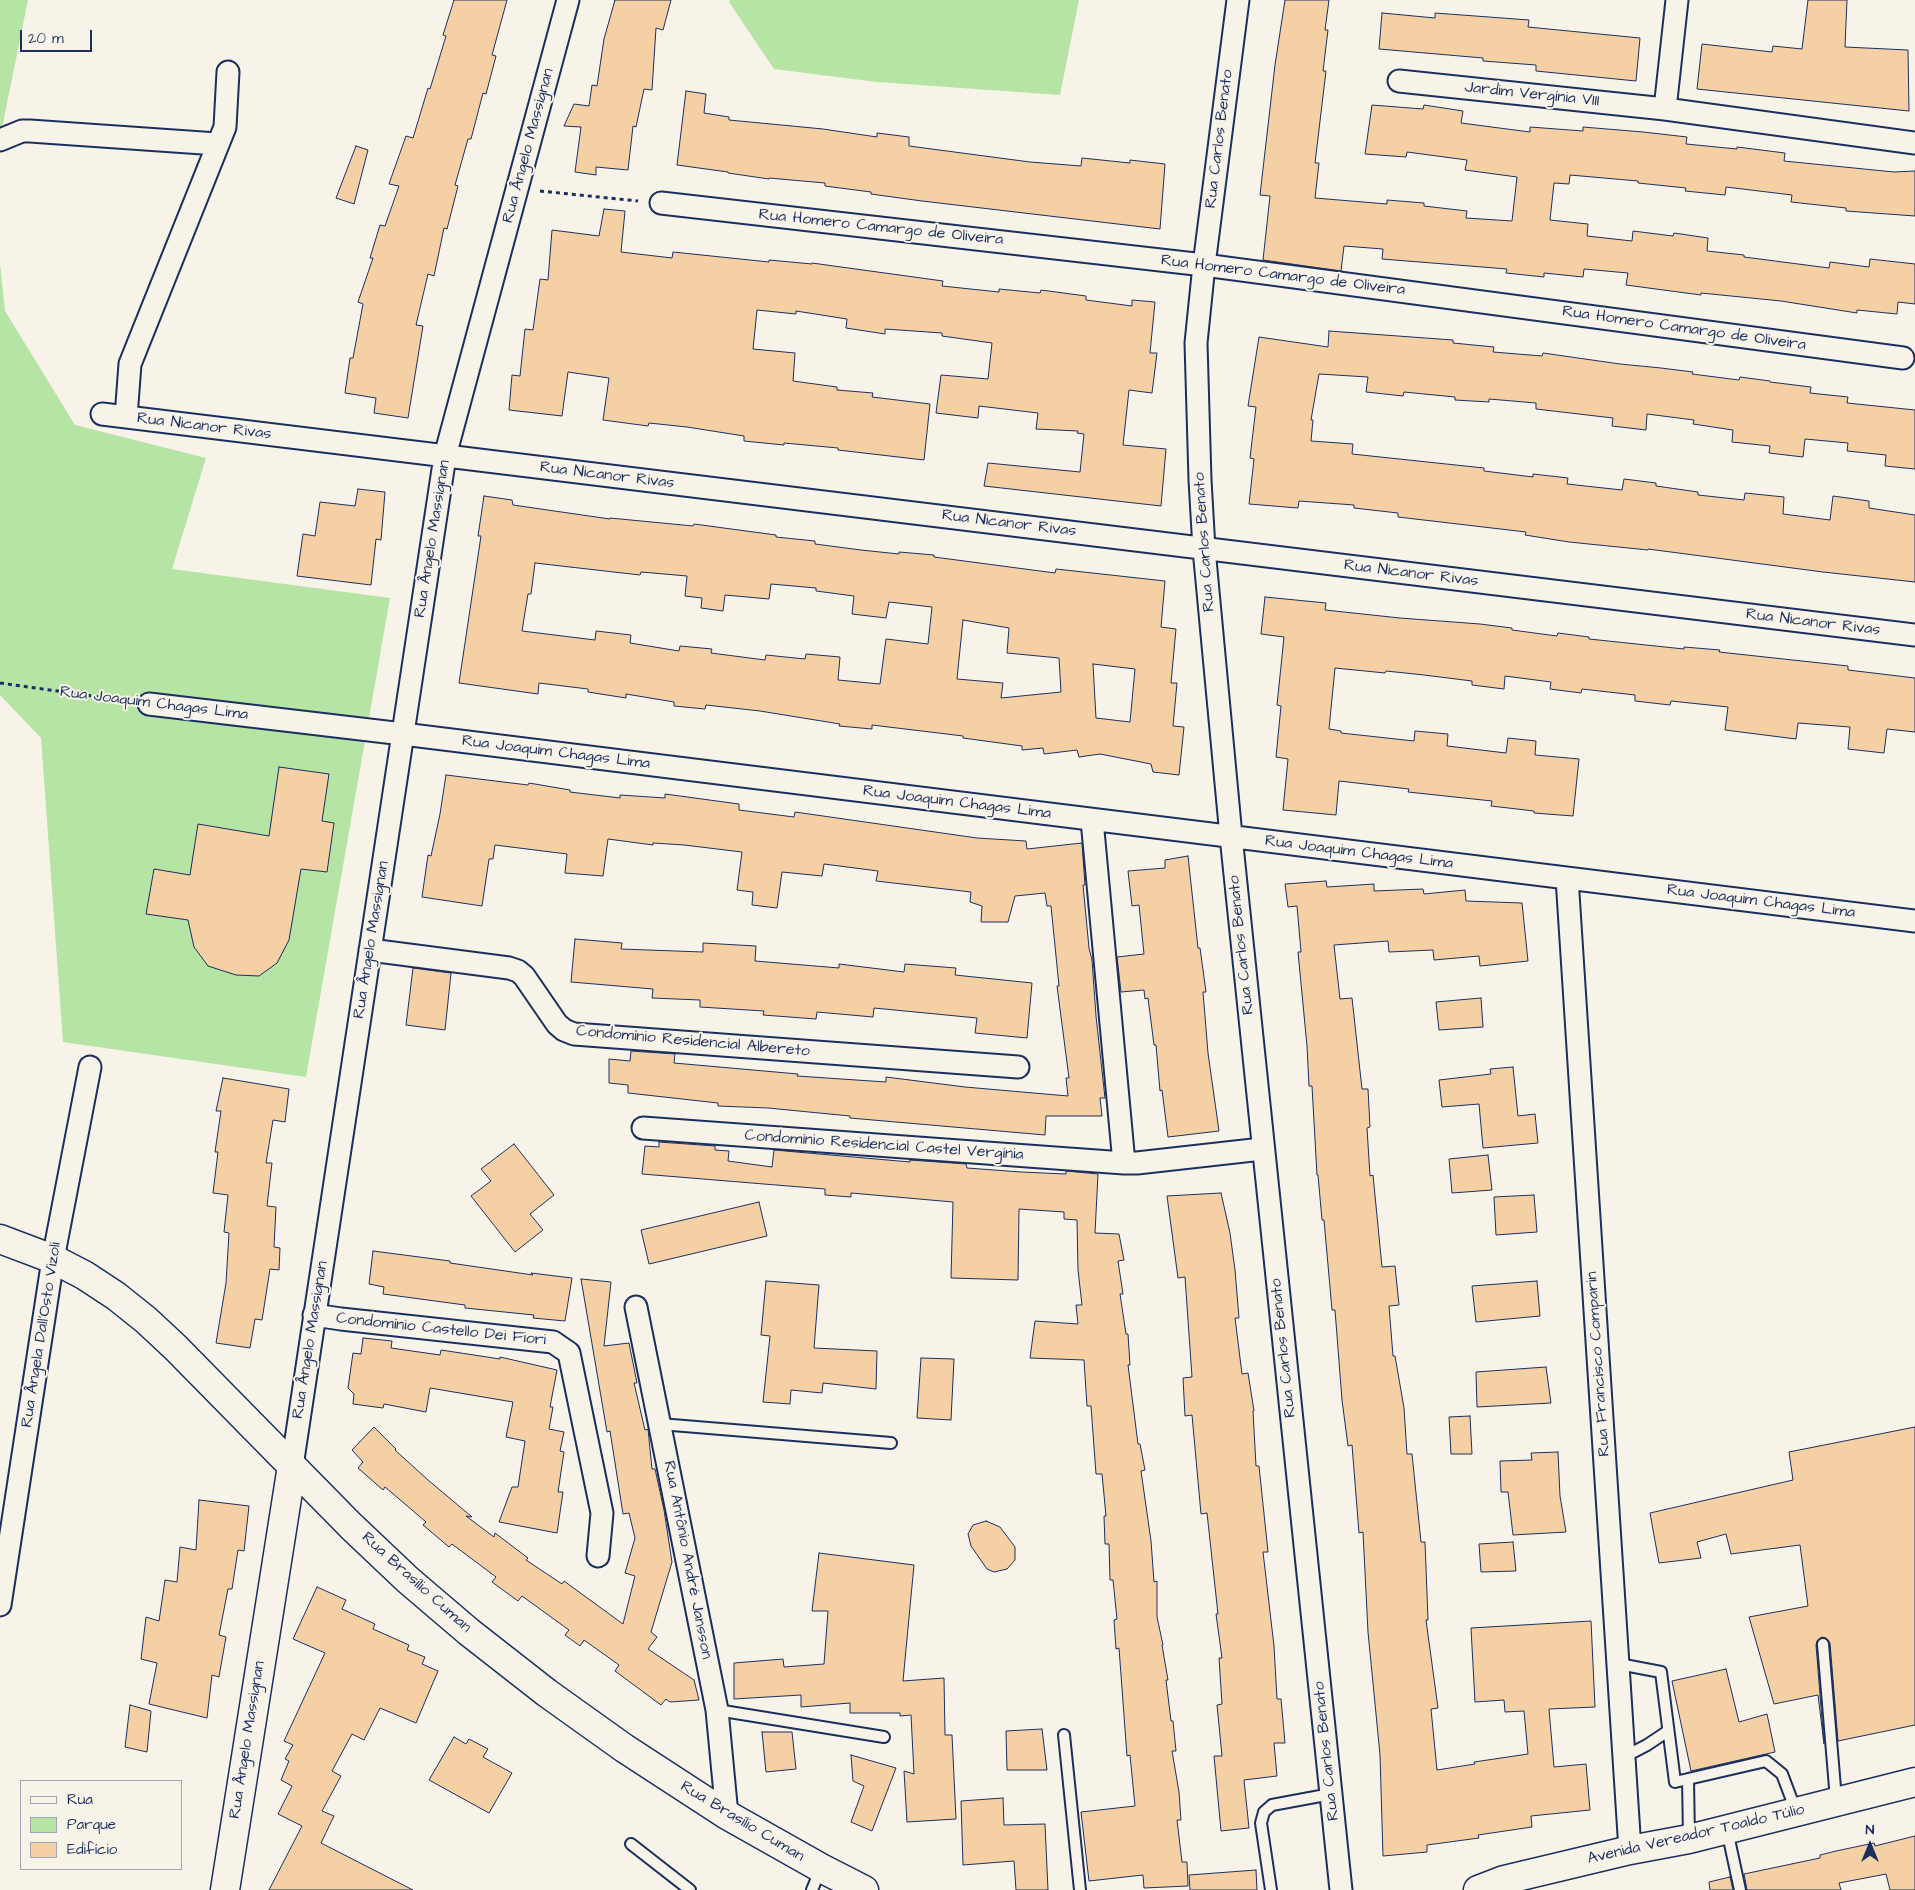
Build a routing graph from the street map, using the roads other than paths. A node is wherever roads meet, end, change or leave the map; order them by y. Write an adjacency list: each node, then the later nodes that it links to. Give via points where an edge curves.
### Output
1 (568, 0): 15 (street, Rua Ângelo Massignan)
2 (1238, 0): 11 (street, Rua Carlos Benato)
3 (1677, 0): 6 (street)
4 (228, 72): 9 (street, via 225,127)
5 (1399, 82): 6 (street, Jardim Vergínia VIII)
6 (1665, 109): 8 (street, Jardim Vergínia VIII)
7 (0, 140): 9 (street, via 30,132)
8 (1915, 143)
9 (218, 144): 14 (street, via 130,364)
10 (661, 203): 11 (street, Rua Homero Camargo de Oliveira)
11 (1204, 265): 12 (street, Rua Homero Camargo de Oliveira); 16 (street, Rua Carlos Benato, via 1196,343)
12 (1903, 358)
13 (102, 414): 14 (street, Rua Nicanor Rivas)
14 (126, 417): 15 (street, Rua Nicanor Rivas)
15 (445, 456): 16 (street, Rua Nicanor Rivas); 19 (street, Rua Ângelo Massignan)
16 (1204, 549): 17 (street, Rua Nicanor Rivas); 21 (street, Rua Carlos Benato)
17 (1915, 635)
18 (148, 704): 19 (street, Rua Joaquim Chagas Lima)
19 (403, 734): 20 (street, Rua Joaquim Chagas Lima); 24 (street, Rua Ângelo Massignan)
20 (1092, 820): 21 (street, Rua Joaquim Chagas Lima); 29 (street)
21 (1231, 836): 22 (street, Rua Joaquim Chagas Lima); 28 (street, Rua Carlos Benato)
22 (1568, 878): 23 (street, Rua Joaquim Chagas Lima); 40 (street, Rua Francisco Comparin)
23 (1915, 922)
24 (370, 950): 26 (street, Condomínio Residencial Albereto, via 518,971 557,1024 574,1034); 33 (street, Rua Ângelo Massignan)
25 (90, 1067): 31 (street, Rua Ângela Dall'Osto Vizoli)
26 (1018, 1068)
27 (643, 1128): 29 (street, Condomínio Residencial Castel Vergínia)
28 (1262, 1149): 29 (street, Condomínio Residencial Castel Vergínia); 48 (street, Rua Carlos Benato)
29 (1124, 1163)
30 (0, 1239): 31 (street, Rua Brasílio Cuman)
31 (53, 1259): 36 (street, Rua Brasílio Cuman, via 100,1286 146,1320); 38 (street, Rua Ângela Dall'Osto Vizoli)
32 (636, 1307): 34 (street, Rua Antônio André Jansson)
33 (314, 1315): 36 (street, Rua Ângelo Massignan); 37 (street, Condomínio Castello Dei Fiori, via 553,1342 569,1353 602,1513)
34 (660, 1424): 35 (lane); 41 (street, Rua Antônio André Jansson)
35 (891, 1443)
36 (292, 1466): 51 (street, Rua Brasílio Cuman, via 408,1580 469,1632 624,1748); 58 (street, Rua Ângelo Massignan)
37 (598, 1556)
38 (0, 1605)
39 (1823, 1644): 49 (lane)
40 (1619, 1664): 42 (lane, via 1661,1672); 45 (street, Rua Francisco Comparin)
41 (717, 1710): 44 (lane); 51 (street, Rua Antônio André Jansson)
42 (1668, 1730): 45 (lane); 46 (lane, via 1674,1782)
43 (1064, 1735): 61 (lane)
44 (884, 1737)
45 (1624, 1757): 55 (street, Rua Francisco Comparin)
46 (1688, 1779): 50 (lane, via 1766,1761 1782,1774); 53 (lane)
47 (1915, 1782): 49 (street, Avenida Vereador Toaldo Túlio)
48 (1331, 1794): 62 (lane, via 1272,1805 1264,1812 1262,1823); 63 (street, Rua Carlos Benato)
49 (1836, 1801): 50 (street, Avenida Vereador Toaldo Túlio)
50 (1796, 1812): 52 (street, Avenida Vereador Toaldo Túlio)
51 (728, 1815): 56 (street, Rua Brasílio Cuman)
52 (1727, 1829): 53 (street, Avenida Vereador Toaldo Túlio); 65 (lane)
53 (1689, 1839): 55 (street, Avenida Vereador Toaldo Túlio)
54 (631, 1844): 59 (lane)
55 (1630, 1850): 57 (street, Avenida Vereador Toaldo Túlio)
56 (816, 1879): 60 (street, Rua Brasílio Cuman)
57 (1505, 1885): 64 (street, Avenida Vereador Toaldo Túlio)
58 (225, 1890)
59 (690, 1890)
60 (864, 1890)
61 (1080, 1890)
62 (1271, 1890)
63 (1341, 1890)
64 (1478, 1890)
65 (1740, 1890)

